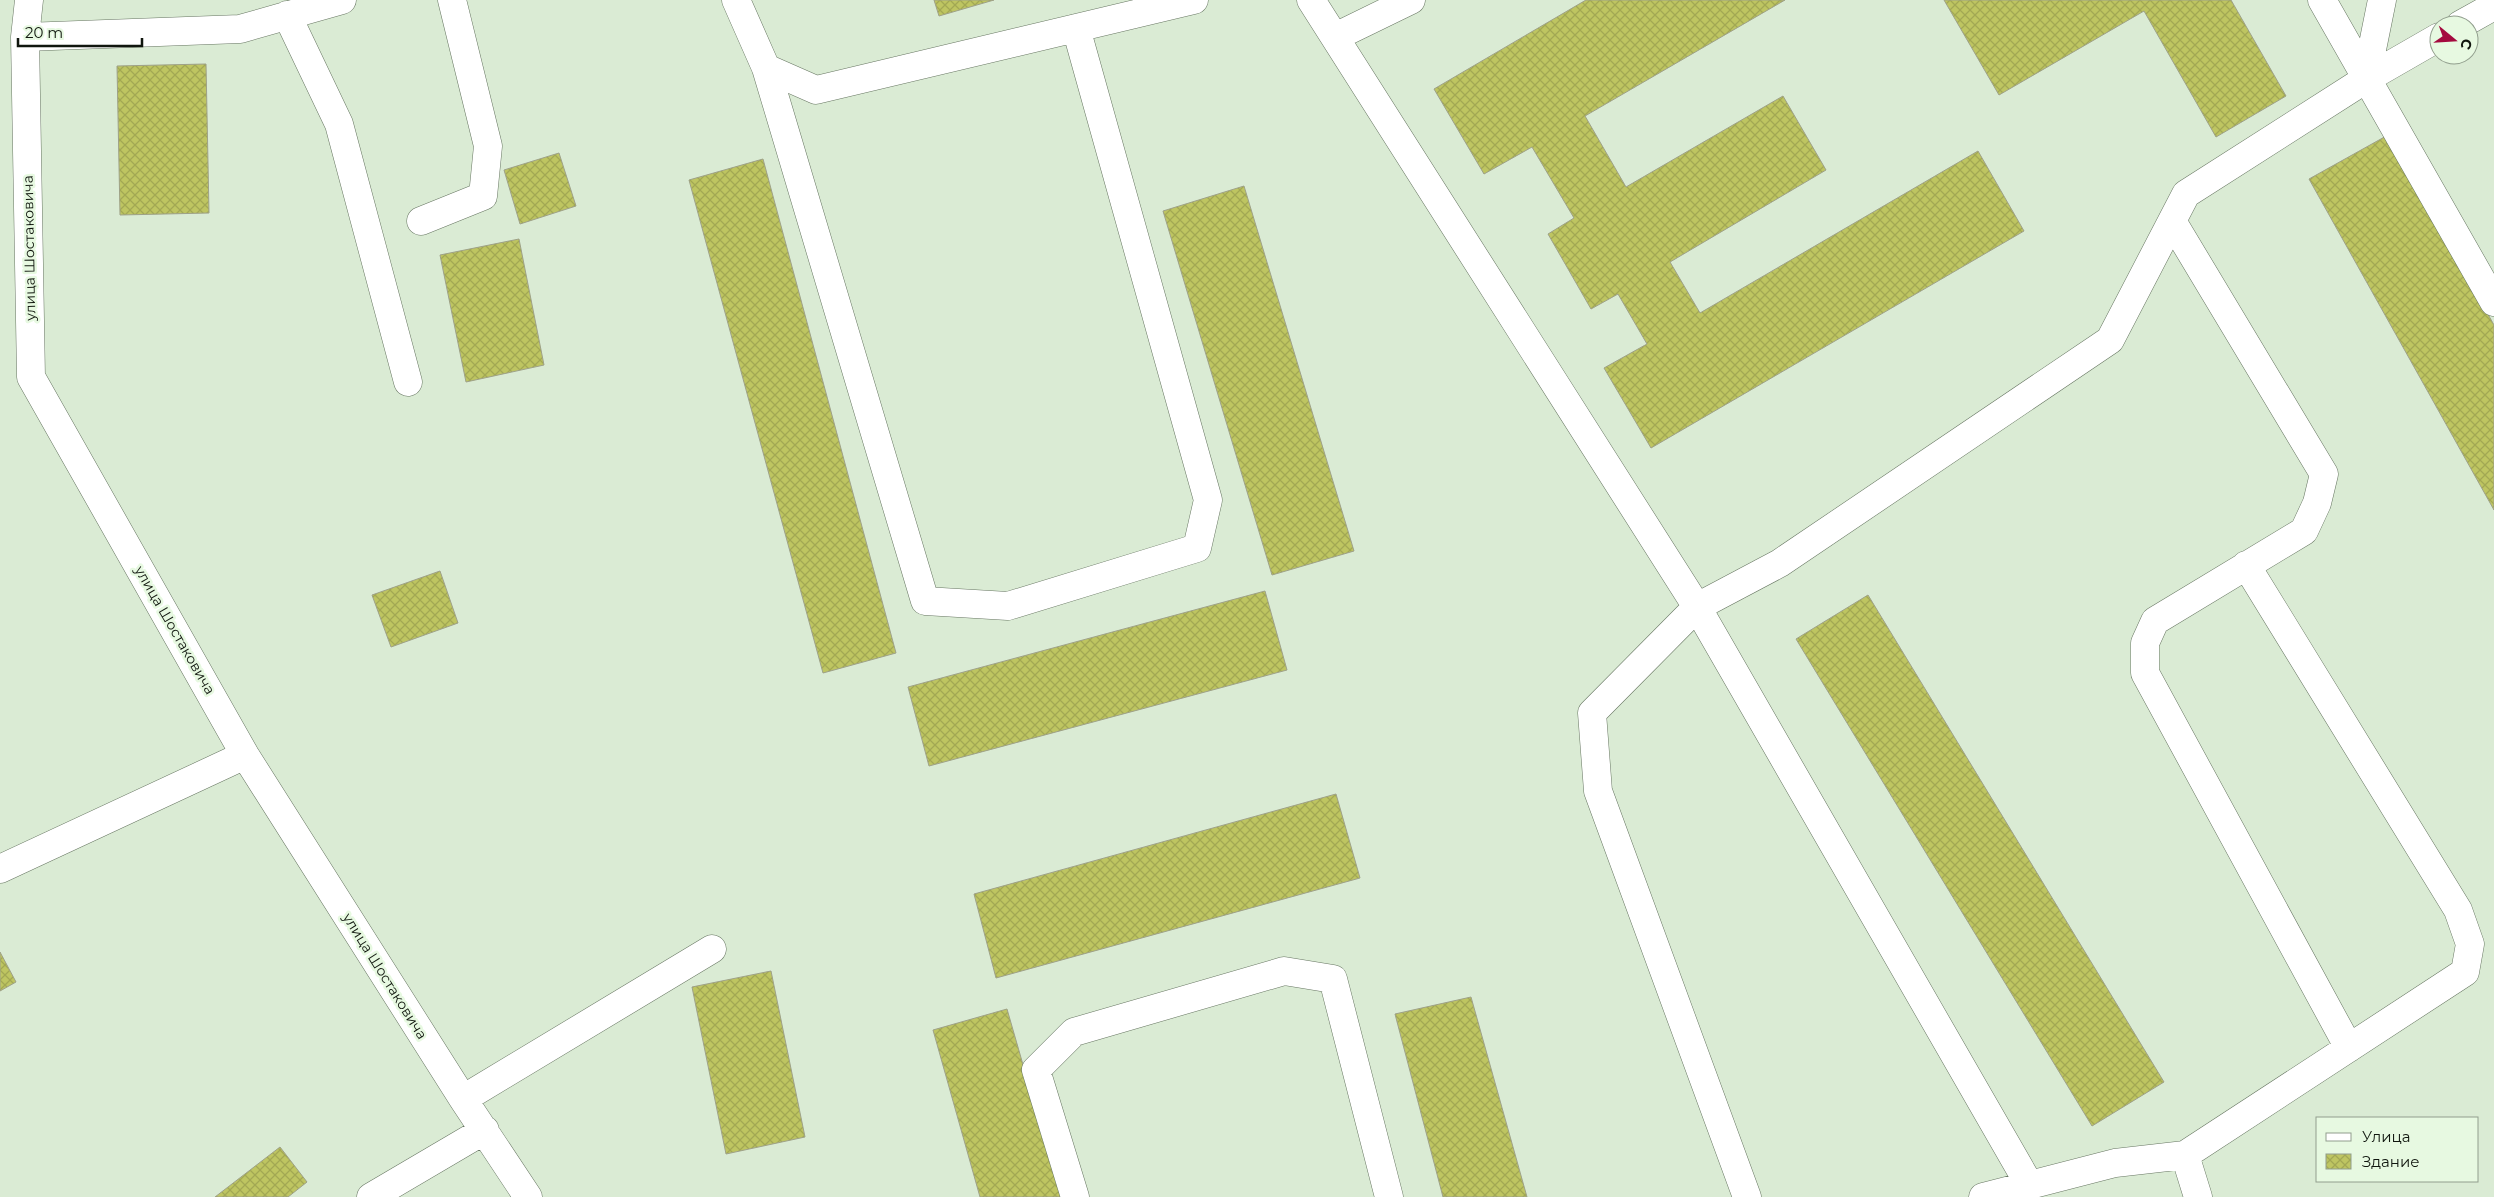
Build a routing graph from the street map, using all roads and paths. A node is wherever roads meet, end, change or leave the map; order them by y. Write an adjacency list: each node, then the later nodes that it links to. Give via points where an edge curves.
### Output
1 (29, 0): 14 (street, улица Шостаковича)
2 (342, 0): 11 (street)
3 (452, 0): 19 (street, via 488,146 483,196)
4 (736, 0): 17 (street)
5 (1194, 0): 13 (street)
6 (1311, 0): 15 (street)
7 (1411, 0): 15 (street)
8 (2322, 0): 18 (street)
9 (2382, 0): 18 (street)
10 (2494, 6): 12 (street)
11 (287, 15): 14 (street, via 240,28); 22 (street, via 339,124)
12 (2478, 15)
13 (1076, 28): 17 (street, via 816,90); 17 (street, via 1208,500 1197,548 1008,606 925,601)
14 (25, 37): 25 (street, улица Шостаковича, via 31,377)
15 (1335, 37): 24 (street)
16 (2429, 43): 18 (street)
17 (766, 68)
18 (2366, 79): 20 (street, via 2186,194); 21 (street)
19 (421, 221)
20 (2172, 221): 23 (street, via 2324,474 2317,503 2304,532); 24 (street, via 2110,340 1780,563)
21 (2494, 302)
22 (408, 382)
23 (2246, 565): 28 (street, via 2155,621 2145,643 2145,673); 28 (street, via 2458,910 2470,944 2465,972)
24 (1697, 607): 32 (street); 37 (street, via 1592,713 1598,791)
25 (245, 755): 26 (street); 29 (street, улица Шостаковича)
26 (0, 869)
27 (712, 950): 29 (street)
28 (2349, 1048): 31 (street)
29 (463, 1099): 30 (street, улица Шостаковича)
30 (485, 1130): 33 (street); 34 (street, улица Шостаковича)
31 (2185, 1155): 32 (street, via 2115,1163); 39 (street)
32 (2030, 1186): 38 (street)
33 (371, 1197)
34 (528, 1197)
35 (1075, 1197): 36 (street, via 1036,1070 1074,1032 1284,971 1333,979)
36 (1390, 1197)
37 (1747, 1197)
38 (1983, 1197)
39 (2198, 1197)

